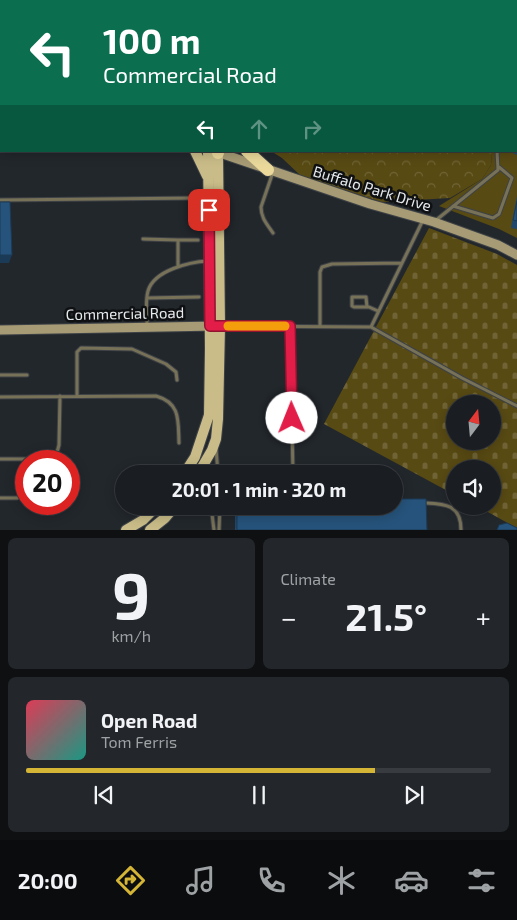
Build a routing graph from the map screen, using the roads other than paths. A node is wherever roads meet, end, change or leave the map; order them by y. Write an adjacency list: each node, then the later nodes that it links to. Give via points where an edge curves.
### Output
1 (195, 152): 7 (main road)
2 (214, 152): 6 (street, Buffalo Park Drive); 7 (main road); 25 (main road)
3 (248, 152): 6 (highway)
4 (497, 152): 5 (lane)
5 (499, 167): 10 (lane, via 496,173); 10 (lane, via 512,178 496,217)
6 (271, 171): 11 (street, Buffalo Park Drive); 13 (lane, via 261,213)
7 (208, 179): 18 (main road)
8 (197, 198): 9 (lane)
9 (0, 200)
10 (453, 206): 12 (lane)
11 (423, 220): 12 (street, Buffalo Park Drive); 19 (lane)
12 (434, 222): 17 (street, Buffalo Park Drive)
13 (273, 233)
14 (143, 239): 15 (lane)
15 (178, 240): 16 (lane); 20 (lane)
16 (198, 240)
17 (517, 256)
18 (209, 261): 20 (lane); 25 (main road)
19 (402, 263): 24 (lane); 27 (lane, via 322,267)
20 (178, 266): 22 (lane, via 151,284)
21 (199, 296): 22 (lane)
22 (147, 298): 28 (lane)
23 (367, 307): 23 (lane, via 353,307 352,297 365,296); 24 (lane)
24 (378, 311): 29 (lane)
25 (215, 326): 26 (lane, Commercial Road); 28 (street, Commercial Road); 38 (main road); 43 (main road, via 209,415)
26 (290, 326): 27 (lane, Commercial Road); 46 (lane)
27 (320, 326): 29 (lane, Commercial Road)
28 (147, 327): 30 (street, Commercial Road)
29 (371, 327): 37 (lane)
30 (0, 330)
31 (0, 375): 32 (lane)
32 (27, 375)
33 (177, 380): 35 (lane, via 176,372 166,364 132,349 81,348 76,358)
34 (60, 396): 35 (lane); 36 (lane); 40 (lane)
35 (77, 396): 39 (lane, via 166,399 176,413)
36 (0, 397)
37 (517, 406)
38 (216, 440): 44 (main road); 45 (lane)
39 (179, 443)
40 (58, 450)
41 (0, 459): 42 (lane)
42 (15, 459)
43 (190, 465)
44 (203, 465)
45 (217, 465)
46 (293, 465)
47 (0, 498): 48 (lane)
48 (15, 498)
49 (417, 503): 58 (lane, via 446,504 460,516)
50 (148, 515): 54 (main road)
51 (168, 515): 55 (main road)
52 (212, 515): 56 (lane)
53 (220, 515): 57 (lane)
54 (126, 530)
55 (150, 530)
56 (214, 530)
57 (219, 530)
58 (461, 530)

